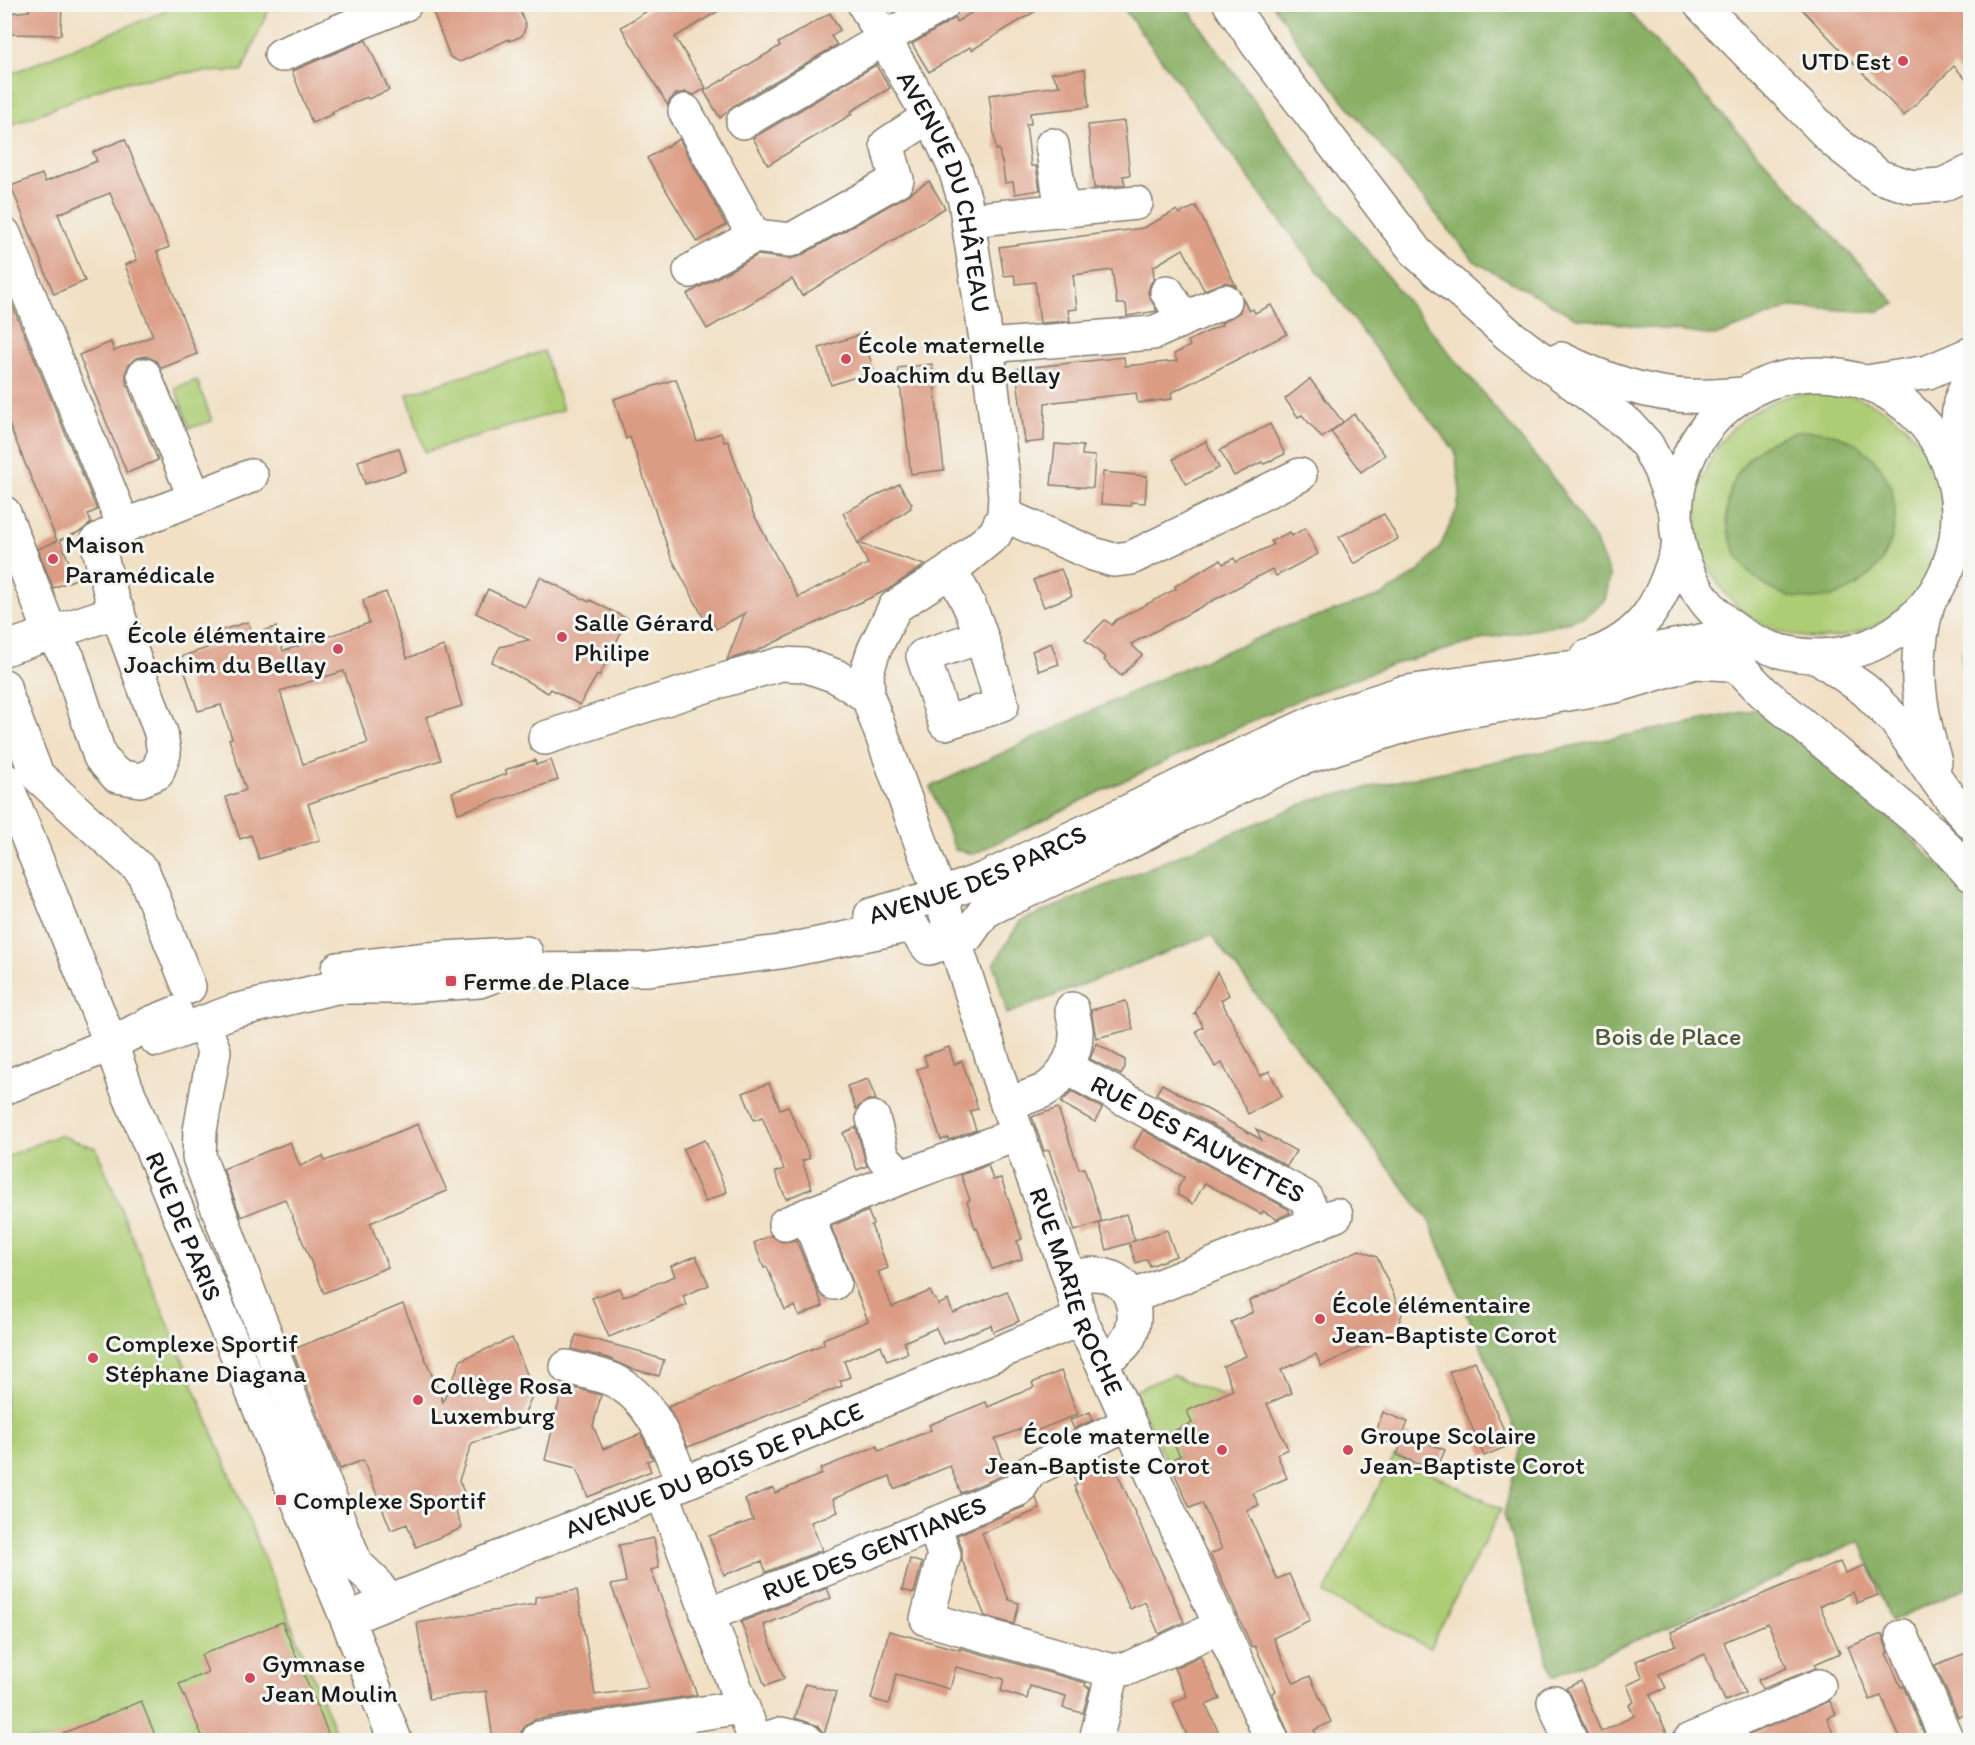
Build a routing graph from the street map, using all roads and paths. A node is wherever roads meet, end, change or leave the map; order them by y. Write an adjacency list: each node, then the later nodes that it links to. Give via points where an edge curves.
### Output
1 (405, 4): 7 (street)
2 (864, 4): 6 (street, AVENUE DU CHÂTEAU)
3 (943, 4): 6 (street)
4 (1230, 4): 22 (street, via 1417,252)
5 (1700, 4): 12 (street, via 1835,142 1880,177 1912,187 1942,185)
6 (885, 39): 9 (street, AVENUE DU CHÂTEAU); 10 (street)
7 (281, 55)
8 (685, 111): 17 (street)
9 (930, 116): 15 (street, AVENUE DU CHÂTEAU, via 954,166); 17 (street, via 887,144 897,180 791,240)
10 (743, 122)
11 (1052, 145): 14 (street)
12 (1971, 172)
13 (1136, 203): 14 (street)
14 (1062, 211): 15 (street)
15 (969, 220): 23 (street, AVENUE DU CHÂTEAU)
16 (4, 234): 36 (street)
17 (754, 236): 18 (street)
18 (690, 271)
19 (1167, 292): 21 (street)
20 (1225, 301): 21 (street)
21 (1184, 319): 23 (street, via 1153,333)
22 (1509, 335): 28 (street, via 1589,373 1641,388 1690,397); 33 (street, via 1629,425 1647,445)
23 (987, 346): 35 (street, AVENUE DU CHÂTEAU)
24 (1971, 354): 27 (street, via 1928,372)
25 (144, 375): 32 (street)
26 (1971, 376): 29 (street, via 1960,402)
27 (1867, 382): 28 (street, via 1811,374 1770,382); 29 (street, via 1890,393 1918,415 1940,444)
28 (1745, 394): 33 (street, via 1707,426 1692,449 1681,476)
29 (1952, 472): 39 (street, via 1957,490 1958,531 1948,570)
30 (1300, 475): 35 (street, via 1131,558 1113,560 1093,554)
31 (251, 476): 32 (street)
32 (195, 498): 36 (street)
33 (1676, 512): 37 (street)
34 (4, 513): 41 (street)
35 (1004, 515): 38 (street, via 995,534)
36 (124, 526): 40 (street, via 97,542)
37 (1679, 545): 43 (street, via 1702,598); 46 (street, AVENUE DES PARCS, via 1658,603 1639,627 1608,650)
38 (950, 571): 42 (street, via 961,587); 48 (street, via 896,607 867,671)
39 (1928, 603): 45 (street, via 1890,636 1846,653); 51 (street, via 1920,631 1917,673 1925,727)
40 (118, 611): 41 (street); 41 (street, via 164,754 157,773 140,780 117,776 100,757 68,658)
41 (51, 634): 44 (street)
42 (980, 637)
43 (1748, 639): 45 (street, via 1790,654); 46 (street, AVENUE DES PARCS, via 1707,640 1659,649 1634,660)
44 (4, 649)
45 (1817, 656): 51 (street, via 1865,690 1896,720)
46 (1548, 670): 54 (street, AVENUE DES PARCS, via 1402,693 1319,720 984,879)
47 (4, 686): 56 (street, via 37,775 143,872)
48 (868, 697): 49 (street, via 836,676 804,665 781,664); 54 (street)
49 (544, 738)
50 (4, 779): 60 (street, RUE DE PARIS)
51 (1942, 787): 52 (street)
52 (1971, 822)
53 (1971, 874): 55 (street, via 1932,832 1763,692 1742,670 1730,664 1695,662 1616,686 1407,725 1297,760 995,906 984,912 967,936)
54 (940, 895): 55 (street, RUE MARIE ROCHE); 60 (street, AVENUE DES PARCS, via 812,929 732,941 428,959 343,968 222,994)
55 (955, 939): 59 (street, via 928,948 911,925 780,952 648,969 518,970 479,981 336,987 234,1011); 64 (street, RUE MARIE ROCHE)
56 (189, 987)
57 (1072, 1009): 61 (street, RUE DES FAUVETTES, via 1076,1040)
58 (205, 1028): 75 (street, via 214,1051 199,1156 356,1564)
59 (157, 1040)
60 (111, 1044): 62 (street, AVENUE DES PARCS); 77 (street, RUE DE PARIS)
61 (1066, 1067): 64 (street, RUE DES FAUVETTES); 68 (street, RUE DES FAUVETTES, via 1305,1197 1327,1219)
62 (4, 1088)
63 (873, 1118): 65 (street, via 883,1156)
64 (1012, 1119): 65 (street, RUE DES FAUVETTES); 66 (street, RUE MARIE ROCHE)
65 (902, 1177): 67 (street, RUE DES FAUVETTES, via 796,1220)
66 (1070, 1279): 68 (street, via 1081,1274 1102,1274 1121,1283); 69 (street, RUE MARIE ROCHE)
67 (834, 1283)
68 (1132, 1297): 70 (street, via 1132,1333 1117,1351)
69 (1080, 1319): 70 (street, RUE MARIE ROCHE); 73 (street, AVENUE DU BOIS DE PLACE)
70 (1100, 1358): 72 (street, RUE MARIE ROCHE)
71 (567, 1367): 73 (street, via 613,1380 638,1399 657,1423)
72 (1129, 1423): 74 (street, RUE DES GENTIANES, via 1030,1471 1019,1490); 78 (street, RUE MARIE ROCHE)
73 (672, 1488): 75 (street, AVENUE DU BOIS DE PLACE); 76 (street)
74 (934, 1524): 76 (street, RUE DES GENTIANES); 80 (street, via 944,1555 927,1619)
75 (389, 1602): 77 (street, AVENUE DU BOIS DE PLACE)
76 (707, 1615): 83 (street)
77 (347, 1619): 85 (street, RUE DE PARIS)
78 (1221, 1626): 80 (street, via 1129,1668); 90 (street, RUE MARIE ROCHE)
79 (1902, 1636): 93 (street)
80 (1113, 1671): 89 (street)
81 (1819, 1686): 92 (street)
82 (1554, 1702): 91 (street)
83 (742, 1707): 84 (street); 86 (street)
84 (539, 1738)
85 (395, 1740)
86 (754, 1740)
87 (761, 1740): 88 (street, via 782,1734)
88 (806, 1740)
89 (1096, 1740)
90 (1272, 1740)
91 (1570, 1740)
92 (1690, 1740)
93 (1947, 1740)

